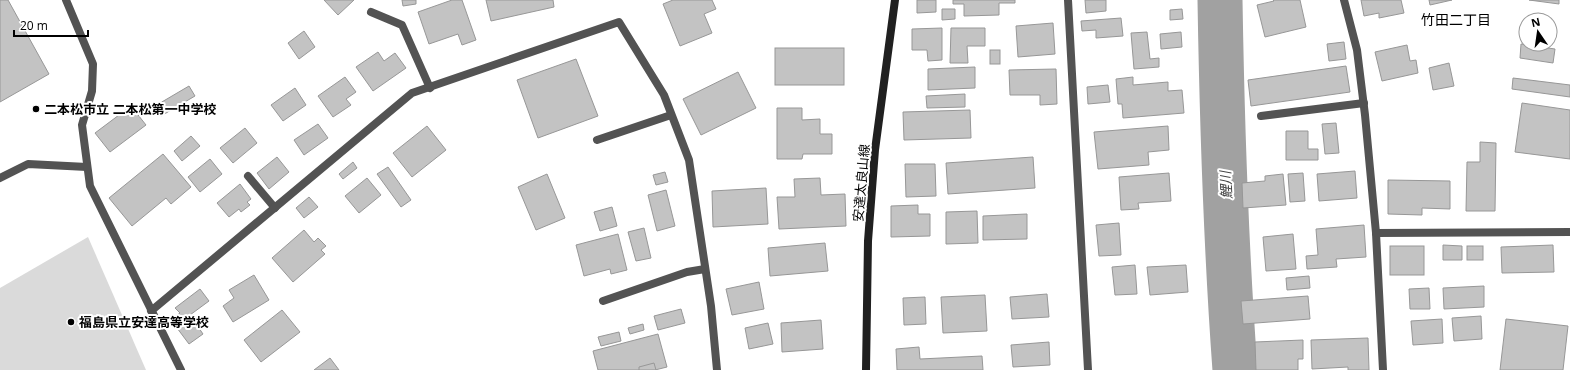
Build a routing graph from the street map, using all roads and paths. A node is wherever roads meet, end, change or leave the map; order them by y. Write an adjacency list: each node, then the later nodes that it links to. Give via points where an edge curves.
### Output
1 (66, 0): 11 (street, via 93,64 92,91 82,125)
2 (895, 0): 22 (main road, 安達太良山線, via 875,150 868,241)
3 (1068, 0): 23 (street)
4 (1344, 0): 7 (street, via 1357,50)
5 (372, 12): 6 (street, via 402,25)
6 (430, 88): 8 (street, via 619,22 664,95); 14 (street, via 412,93)
7 (1364, 103): 9 (street); 16 (street)
8 (671, 115): 10 (street); 17 (street, via 689,160)
9 (1261, 116)
10 (598, 140)
11 (87, 167): 13 (street, via 28,164); 19 (street, via 90,186)
12 (248, 176): 14 (street)
13 (0, 178)
14 (275, 208): 19 (street)
15 (1570, 232): 16 (street)
16 (1376, 233): 24 (street)
17 (705, 269): 18 (street, via 687,272); 21 (street)
18 (603, 301)
19 (152, 311): 20 (street)
20 (181, 370)
21 (717, 370)
22 (866, 370)
23 (1088, 370)
24 (1383, 370)

